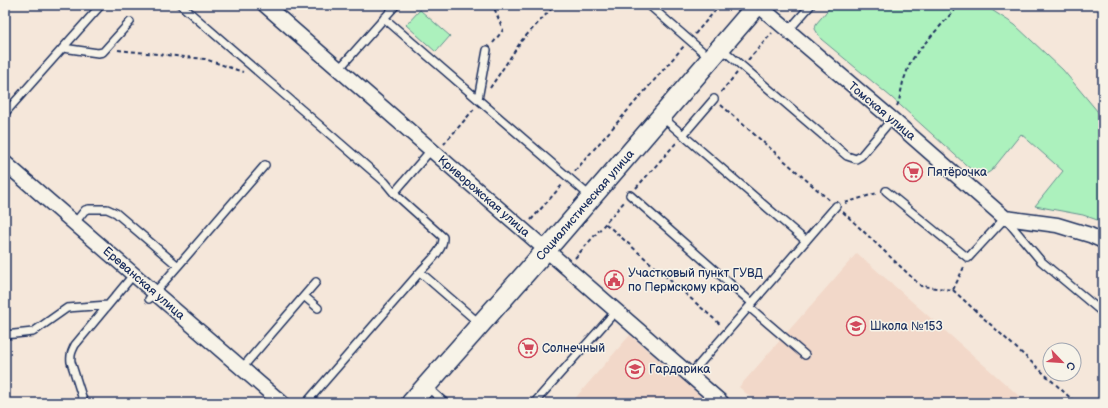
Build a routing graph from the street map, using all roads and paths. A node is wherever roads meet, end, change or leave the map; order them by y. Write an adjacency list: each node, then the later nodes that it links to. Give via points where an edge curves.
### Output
1 (101, 5): 15 (lane)
2 (181, 5): 32 (lane, via 385,182)
3 (265, 5): 20 (street, Криворожская улица)
4 (396, 5): 11 (lane)
5 (493, 5): 17 (path, via 503,30)
6 (555, 5): 23 (path, via 522,40)
7 (649, 5): 18 (lane)
8 (757, 5): 14 (street, Томская улица); 18 (street, Социалистическая улица)
9 (811, 5): 14 (lane)
10 (959, 5): 26 (path, via 910,63 899,101)
11 (384, 18): 20 (lane); 23 (lane)
12 (130, 22): 16 (lane)
13 (766, 29): 19 (path, via 772,34)
14 (788, 31): 26 (street, Томская улица)
15 (62, 48): 16 (lane, via 98,53); 24 (lane)
16 (107, 49): 21 (path, via 204,59)
17 (487, 50): 23 (lane)
18 (716, 54): 19 (lane); 25 (street, Социалистическая улица)
19 (742, 67): 22 (path); 26 (lane, via 851,158 861,156)
20 (339, 69): 28 (street, Криворожская улица)
21 (247, 74)
22 (714, 99): 27 (lane); 35 (path)
23 (479, 100): 28 (path); 34 (lane)
24 (5, 113)
25 (661, 117): 27 (lane); 34 (street, Социалистическая улица)
26 (891, 118): 36 (street, Томская улица)
27 (683, 135): 39 (lane)
28 (434, 152): 32 (lane); 41 (street, Криворожская улица)
29 (5, 163): 37 (street, Ереванская улица)
30 (265, 165): 43 (lane)
31 (886, 191): 35 (path); 42 (lane)
32 (394, 193): 44 (lane, via 442,237 440,248)
33 (630, 195): 51 (lane)
34 (591, 197): 41 (street, Социалистическая улица)
35 (836, 206): 39 (lane); 47 (path, via 921,286)
36 (1005, 218): 40 (street, via 1063,226); 42 (lane); 54 (lane, via 1041,261)
37 (73, 224): 43 (lane, via 85,210 112,210); 45 (street, Ереванская улица)
38 (605, 224): 56 (path)
39 (806, 241): 51 (lane)
40 (1103, 241)
41 (546, 250): 53 (street, Криворожская улица); 55 (street, Социалистическая улица)
42 (968, 258): 47 (path)
43 (178, 266): 48 (lane)
44 (420, 272): 55 (lane); 64 (lane)
45 (134, 274): 48 (street, Ереванская улица); 50 (lane)
46 (316, 282): 49 (lane)
47 (953, 290): 69 (path)
48 (152, 296): 59 (street, Ереванская улица)
49 (304, 296): 52 (lane); 59 (lane)
50 (108, 305): 57 (lane, via 67,308 33,332); 62 (lane, via 75,345 70,356)
51 (751, 305): 56 (lane); 58 (lane)
52 (318, 308)
53 (616, 311): 60 (street, Криворожская улица); 67 (lane)
54 (1103, 313)
55 (480, 324): 61 (street, Социалистическая улица)
56 (728, 331): 60 (lane)
57 (5, 335)
58 (805, 354)
59 (242, 368): 63 (street, Ереванская улица)
60 (690, 375): 68 (street, Криворожская улица)
61 (426, 386): 65 (street, Социалистическая улица); 66 (lane)
62 (84, 403)
63 (282, 403)
64 (306, 403)
65 (411, 403)
66 (446, 403)
67 (534, 403)
68 (722, 403)
69 (1076, 403)

